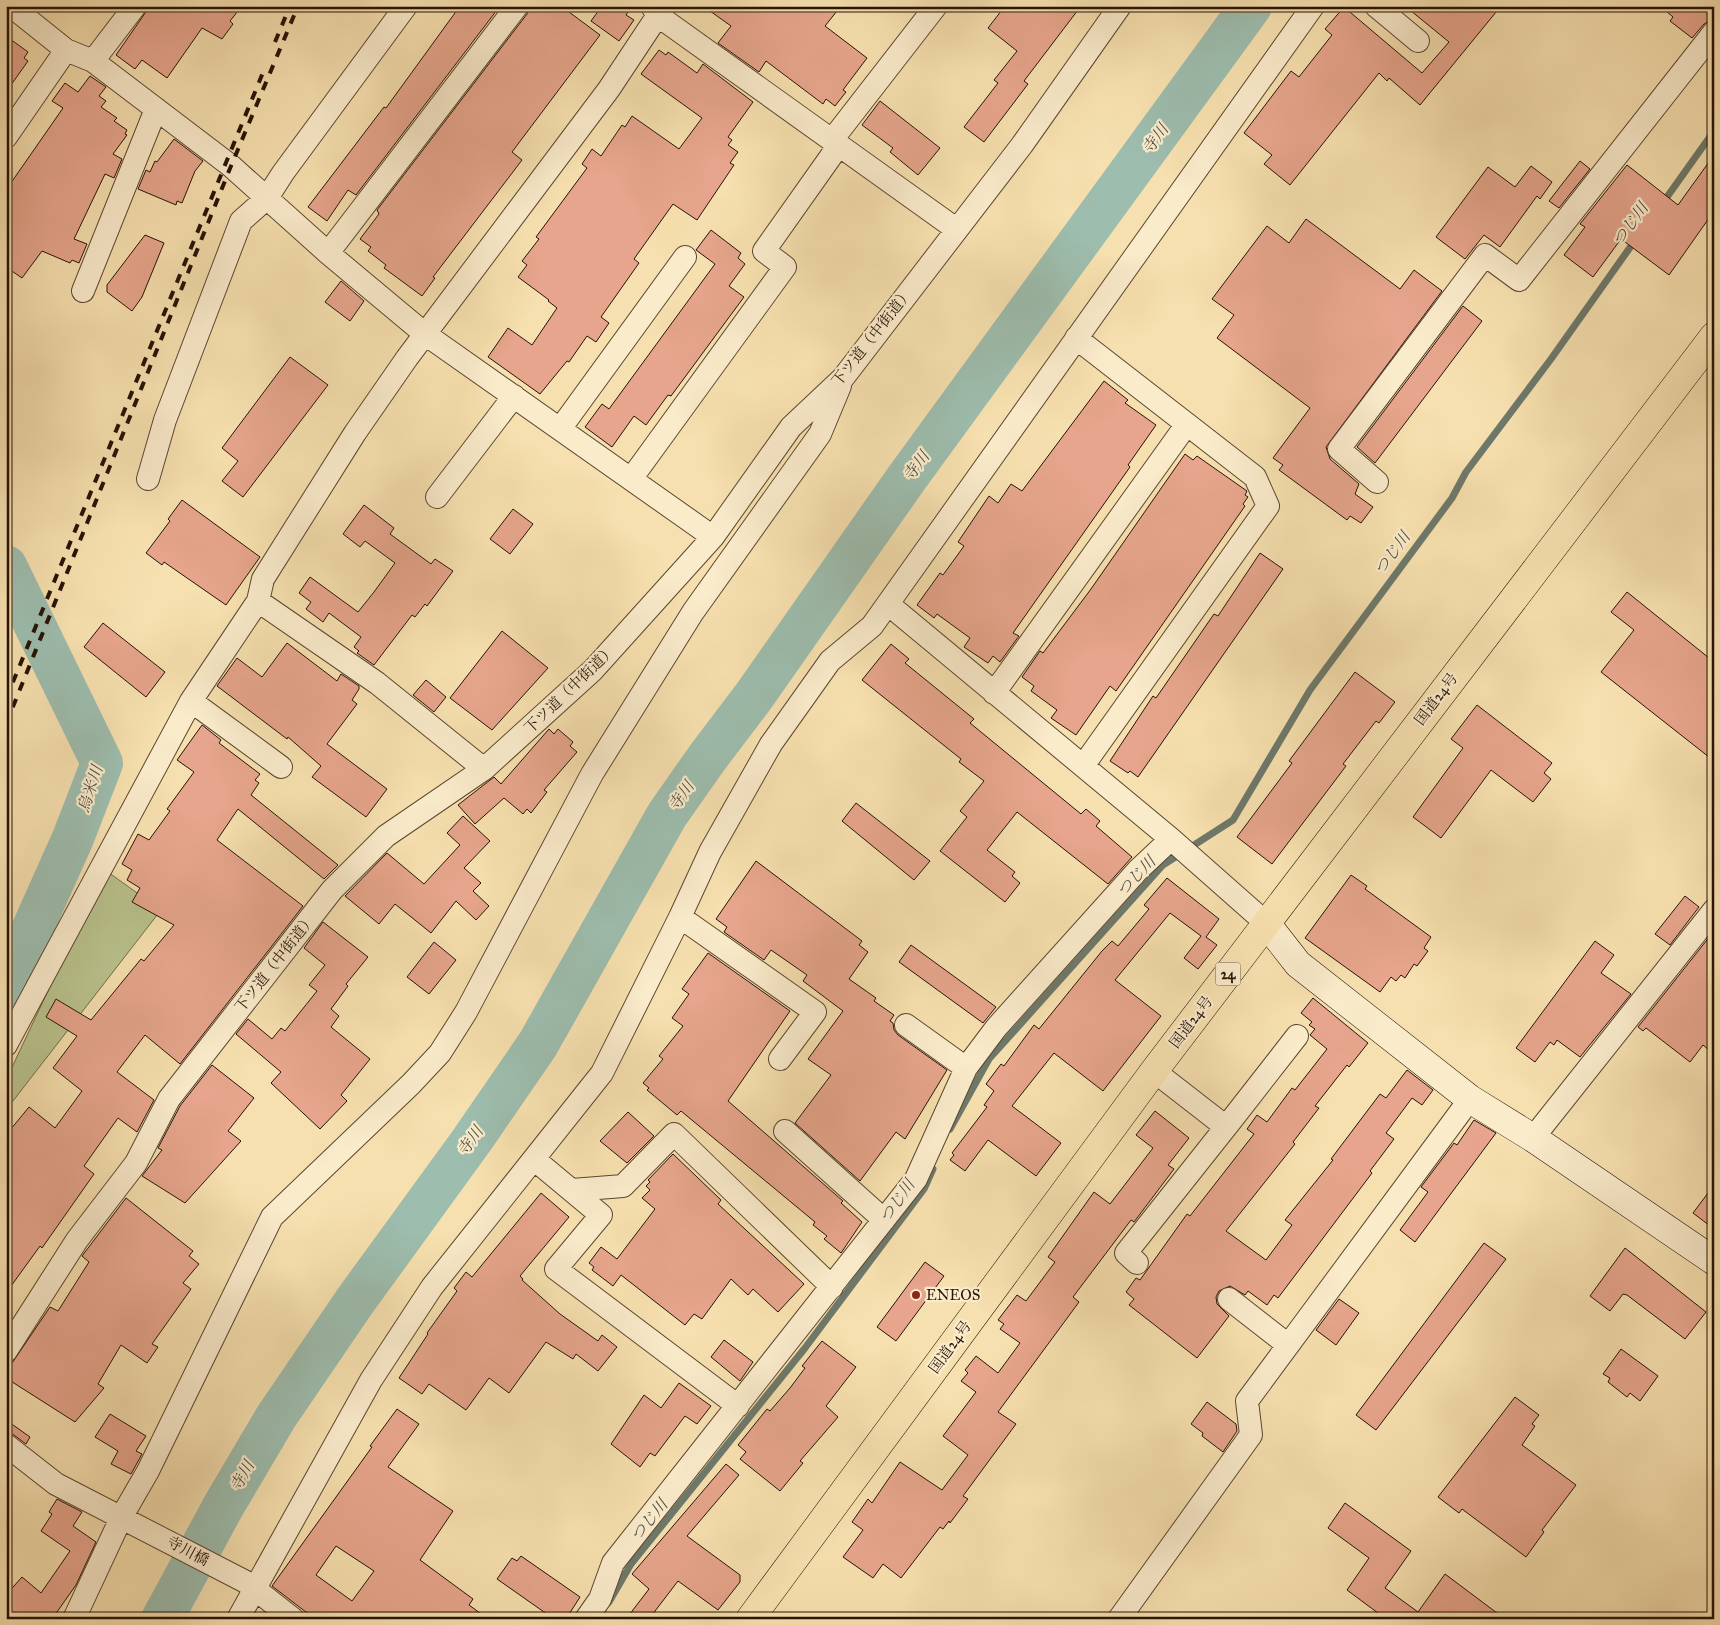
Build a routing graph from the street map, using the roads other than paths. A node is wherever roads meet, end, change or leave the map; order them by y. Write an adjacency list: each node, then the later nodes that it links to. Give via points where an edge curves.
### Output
1 (11, 6): 12 (street)
2 (135, 6): 13 (street)
3 (406, 6): 17 (street)
4 (517, 6): 19 (street)
5 (936, 6): 16 (street)
6 (1120, 6): 18 (street, 下ツ道（中街道）, via 1022,145)
7 (1313, 6): 24 (street)
8 (1376, 6): 11 (street)
9 (657, 9): 16 (street); 22 (street, via 609,89)
10 (1714, 32): 31 (street, via 1519,280 1485,255 1344,442 1339,449)
11 (1418, 41)
12 (66, 50): 13 (street); 15 (street)
13 (93, 61): 14 (street)
14 (156, 109): 17 (street, via 232,166); 21 (street)
15 (6, 137)
16 (836, 143): 18 (street); 30 (street, via 764,251 785,267)
17 (267, 198): 19 (street); 29 (street, via 241,221 165,420)
18 (956, 229): 25 (street, 下ツ道（中街道）)
19 (328, 253): 22 (street)
20 (685, 258): 28 (street)
21 (83, 291)
22 (425, 334): 26 (street); 34 (street, via 355,433 283,546 263,579)
23 (1714, 336): 44 (highway, 国道24号 / 24)
24 (1076, 338): 27 (street); 35 (street)
25 (843, 378): 33 (street, 下ツ道（中街道）, via 791,428); 66 (street, via 820,434 693,612 592,774 466,1012 440,1053 412,1084 272,1217)
26 (514, 396): 28 (street); 32 (street)
27 (1187, 424): 36 (street); 39 (street, via 1255,477 1268,506)
28 (560, 430): 30 (street)
29 (148, 478)
30 (631, 479): 33 (street)
31 (1377, 482)
32 (437, 497)
33 (713, 537): 40 (street, 下ツ道（中街道）, via 594,670)
34 (258, 601): 37 (street); 40 (street, via 377,683)
35 (888, 604): 36 (street); 43 (street, via 872,626 830,661 771,744 710,852)
36 (994, 693): 39 (street)
37 (191, 701): 38 (street); 47 (street)
38 (281, 766)
39 (1083, 766): 41 (street)
40 (484, 769): 63 (street, 下ツ道（中街道）, via 386,836 332,890 169,1099 136,1163 77,1240)
41 (1181, 848): 44 (street); 49 (street, via 1138,870 1046,970)
42 (1714, 910): 54 (street)
43 (680, 917): 48 (street, via 815,1012); 55 (street, via 602,1073)
44 (1266, 923): 50 (highway, 国道24号 / 24); 51 (street, via 1298,964)
45 (906, 1024): 49 (street)
46 (1297, 1036): 52 (street)
47 (6, 1045)
48 (780, 1059)
49 (966, 1068): 57 (street, via 916,1179)
50 (1154, 1071): 52 (street); 72 (highway, 国道24号 / 24)
51 (1470, 1099): 54 (street); 62 (street)
52 (1226, 1127): 59 (street, via 1126,1253)
53 (785, 1131): 57 (street)
54 (1533, 1138): 58 (street)
55 (535, 1160): 56 (street); 67 (street, via 432,1288 368,1384)
56 (572, 1190): 60 (street, via 623,1186 674,1134); 64 (street, via 601,1215 556,1269)
57 (884, 1220): 60 (street)
58 (1714, 1261)
59 (1138, 1263)
60 (832, 1287): 64 (street)
61 (1229, 1299): 62 (street)
62 (1288, 1345): 73 (street, via 1246,1400 1251,1436)
63 (6, 1351)
64 (738, 1406): 71 (street, via 613,1563 600,1599)
65 (6, 1445): 66 (street, 寺川橋, via 56,1484)
66 (126, 1519): 67 (street, 寺川橋); 68 (street)
67 (250, 1584): 69 (street); 70 (street, 寺川橋)
68 (74, 1619)
69 (238, 1619)
70 (293, 1619)
71 (586, 1619)
72 (750, 1619)
73 (1119, 1619)

